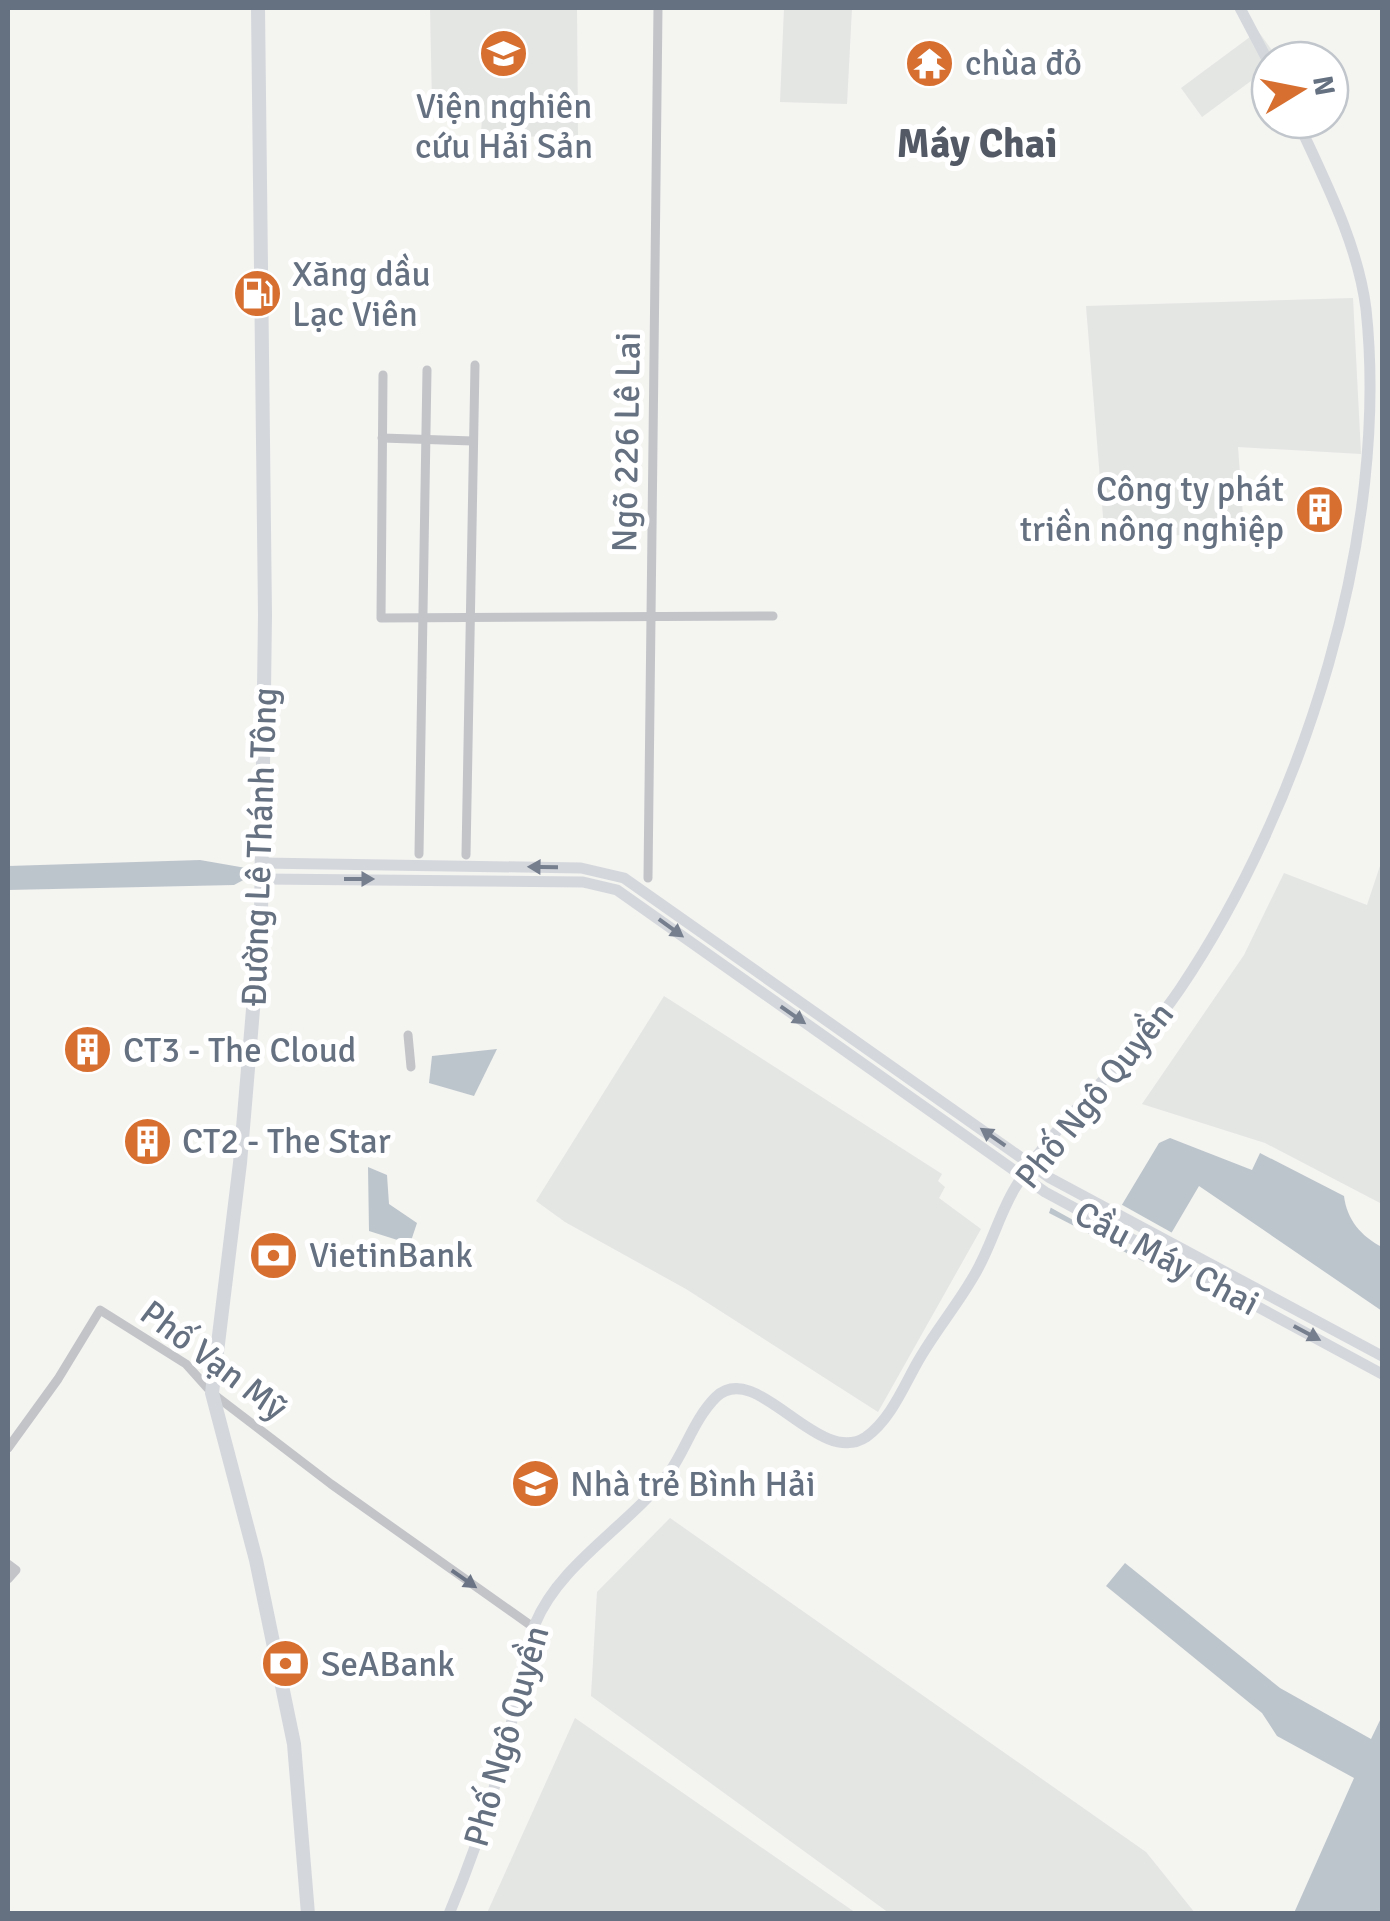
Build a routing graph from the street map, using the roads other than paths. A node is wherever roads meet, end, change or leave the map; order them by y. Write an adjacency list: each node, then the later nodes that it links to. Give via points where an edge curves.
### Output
1 (258, 8): 19 (main road, Đường Lê Thánh Tông)
2 (658, 8): 14 (street, Ngõ 226 Lê Lai)
3 (1240, 8): 4 (street)
4 (1257, 40)
5 (1305, 140): 9 (street, Phố Ngô Quyền, via 1330,192 1363,296)
6 (475, 365): 12 (street)
7 (426, 370): 11 (street)
8 (383, 375): 10 (street)
9 (1376, 416): 29 (street, Phố Ngô Quyền, via 1369,482 1326,676 1238,892 1175,996 1066,1118 1019,1182 975,1276 892,1408 868,1435 850,1442 828,1438 749,1391 725,1390 666,1477 571,1573)
10 (382, 438): 11 (street); 15 (street, via 382,618)
11 (426, 440): 12 (street); 15 (street)
12 (473, 441): 16 (street)
13 (773, 616): 14 (street)
14 (651, 617): 16 (street); 20 (street, Ngõ 226 Lê Lai)
15 (423, 619): 16 (street); 17 (street)
16 (470, 620): 18 (street)
17 (419, 854)
18 (466, 855)
19 (262, 871): 23 (street, Cầu Máy Chai, one-way to 19, via 1050,1178 646,890 605,872); 24 (street, Cầu Máy Chai, one-way to 24, via 605,885 1045,1192); 25 (main road, Đường Lê Thánh Tông, via 257,983)
20 (648, 878)
21 (408, 1035): 22 (street)
22 (412, 1067)
23 (1382, 1356)
24 (1382, 1374)
25 (212, 1392): 26 (street, Phố Vạn Mỹ, via 186,1364 100,1310); 29 (street, Phố Vạn Mỹ, one-way to 29); 30 (main road, Đường Lê Thánh Tông, via 294,1744)
26 (8, 1448)
27 (8, 1564): 28 (street, via 16,1570)
28 (8, 1579)
29 (533, 1627): 31 (street, Phố Ngô Quyền, via 496,1780)
30 (308, 1914)
31 (449, 1914)

